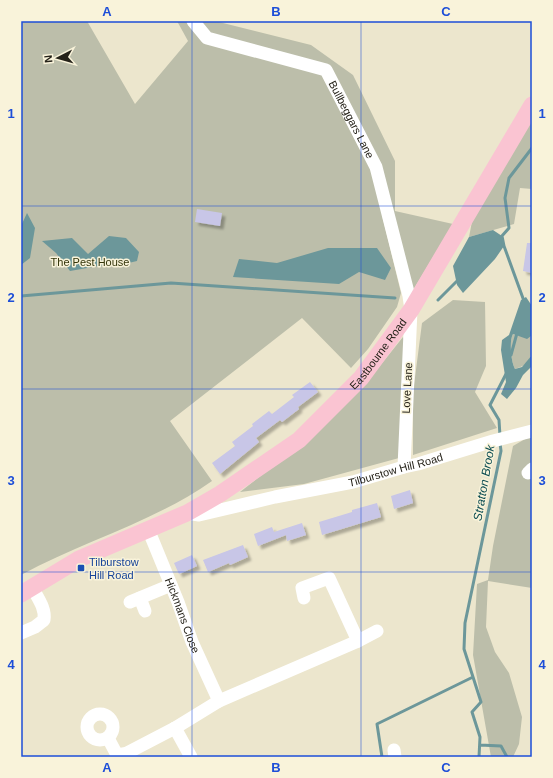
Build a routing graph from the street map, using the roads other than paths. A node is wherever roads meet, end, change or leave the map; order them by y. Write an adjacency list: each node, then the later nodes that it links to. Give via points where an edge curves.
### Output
1 (193, 21): 3 (street, Bullbeggars Lane, via 207,38 326,70 376,167)
2 (532, 105): 3 (main road, Eastbourne Road)
3 (411, 310): 5 (street, Love Lane); 6 (main road, Eastbourne Road, via 361,378 299,440 220,494)
4 (532, 431): 5 (street, Tilburstow Hill Road)
5 (404, 467): 6 (street, Tilburstow Hill Road, via 353,482 200,515)
6 (186, 513): 7 (main road, Eastbourne Road)
7 (148, 529): 8 (street, Hickmans Close); 9 (main road, Eastbourne Road, via 79,559)
8 (171, 585): 11 (street, via 135,600); 15 (street, Hickmans Close, via 192,642)
9 (27, 590): 13 (street, via 44,609 45,615 44,620 35,627)
10 (304, 598): 14 (street, via 302,588 329,578)
11 (145, 611)
12 (377, 631): 14 (street)
13 (21, 633)
14 (358, 641): 15 (street)
15 (219, 701): 16 (street)
16 (175, 728): 17 (street, via 127,754 118,754); 18 (street)
17 (108, 738)
18 (191, 757)

